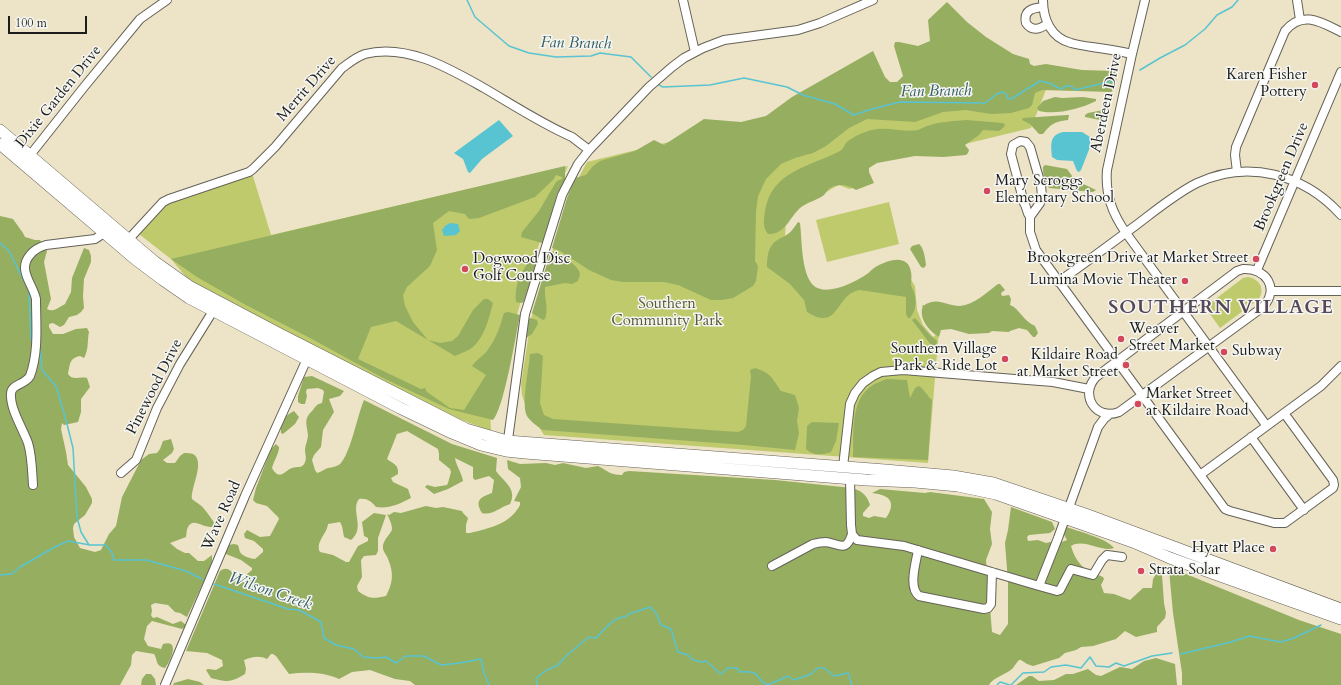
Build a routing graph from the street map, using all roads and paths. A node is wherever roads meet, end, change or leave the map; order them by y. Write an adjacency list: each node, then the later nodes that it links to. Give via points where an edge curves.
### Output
1 (167, 0): 16 (street, Dixie Garden Drive, via 140,19)
2 (683, 0): 10 (street)
3 (873, 0): 10 (street, via 798,30 724,40)
4 (1145, 0): 11 (street, Aberdeen Drive)
5 (1297, 0): 7 (street)
6 (1043, 4): 8 (street); 8 (street, via 1029,10 1026,23 1037,29)
7 (1300, 20): 9 (street, via 1316,21); 17 (street, via 1285,31 1237,144)
8 (1047, 24): 11 (street, via 1060,38 1071,43)
9 (1341, 32)
10 (695, 52): 15 (street, via 649,87)
11 (1132, 54): 22 (street, Aberdeen Drive, via 1106,185 1111,207)
12 (1341, 72): 18 (street, Brookgreen Drive)
13 (0, 130): 16 (highway)
14 (0, 144): 16 (highway)
15 (590, 150): 23 (street, Merrit Drive, via 572,137 449,68 414,55 389,52 364,54 342,68 253,169 169,199); 42 (street, via 578,164 562,195 525,314)
16 (27, 159): 21 (highway); 23 (highway)
17 (1237, 172): 18 (street, via 1266,172); 22 (street, via 1218,175 1192,186)
18 (1295, 181): 19 (street, via 1311,188); 24 (street, Brookgreen Drive)
19 (1341, 215)
20 (1030, 216): 20 (street, via 1040,203 1042,192 1030,147 1026,142 1020,141 1013,146 1011,154); 25 (street, via 1030,232 1034,245)
21 (104, 232): 28 (highway, via 163,280); 47 (street, via 95,239 39,247 25,262 25,272 36,300 37,341 30,375 25,382 13,388 11,396 28,444)
22 (1126, 233): 25 (street); 29 (street, Aberdeen Drive)
23 (128, 240): 42 (highway, via 173,276 205,295 466,429)
24 (1258, 270): 26 (street, via 1270,283); 29 (street, via 1237,271)
25 (1058, 282): 32 (street)
26 (1271, 291): 27 (street); 30 (street, via 1263,307)
27 (1341, 291)
28 (213, 311): 31 (highway); 44 (street, Pinewood Drive, via 180,364 157,408 136,460)
29 (1184, 311): 30 (street, Aberdeen Drive); 32 (street)
30 (1209, 347): 35 (street); 39 (street, Aberdeen Drive)
31 (307, 359): 42 (highway, via 452,433 481,445); 58 (street, Wave Road, via 245,496)
32 (1117, 361): 34 (street, via 1096,377); 35 (street)
33 (1341, 366): 37 (street, via 1321,386)
34 (1089, 389): 36 (street, via 1089,398); 43 (street, via 1021,379 903,370 881,372 862,383 850,404)
35 (1142, 396): 38 (street, via 1119,412); 45 (street)
36 (1095, 408): 38 (street, via 1102,413); 40 (street)
37 (1284, 413): 39 (street); 48 (street, via 1334,484 1332,490)
38 (1110, 414): 40 (street)
39 (1266, 425): 41 (street)
40 (1098, 428): 49 (street)
41 (1251, 437): 45 (street); 48 (street)
42 (507, 446): 43 (highway); 46 (highway)
43 (843, 467): 49 (highway, via 993,482)
44 (121, 473)
45 (1200, 475): 48 (street, via 1221,505 1230,511 1282,524)
46 (850, 479): 49 (highway, via 958,486); 50 (street)
47 (33, 485)
48 (1304, 510)
49 (1066, 513): 55 (street); 56 (highway); 57 (highway, via 1170,558)
50 (852, 534): 51 (street, via 857,540); 53 (street, via 847,545 820,542)
51 (918, 550): 54 (street); 54 (street, via 913,585 915,593 919,596 988,608 991,604)
52 (1122, 557): 55 (street, via 1108,555 1093,575 1071,569 1060,590)
53 (772, 566)
54 (992, 572): 55 (street)
55 (1039, 586)
56 (1341, 609)
57 (1341, 619)
58 (165, 685)

